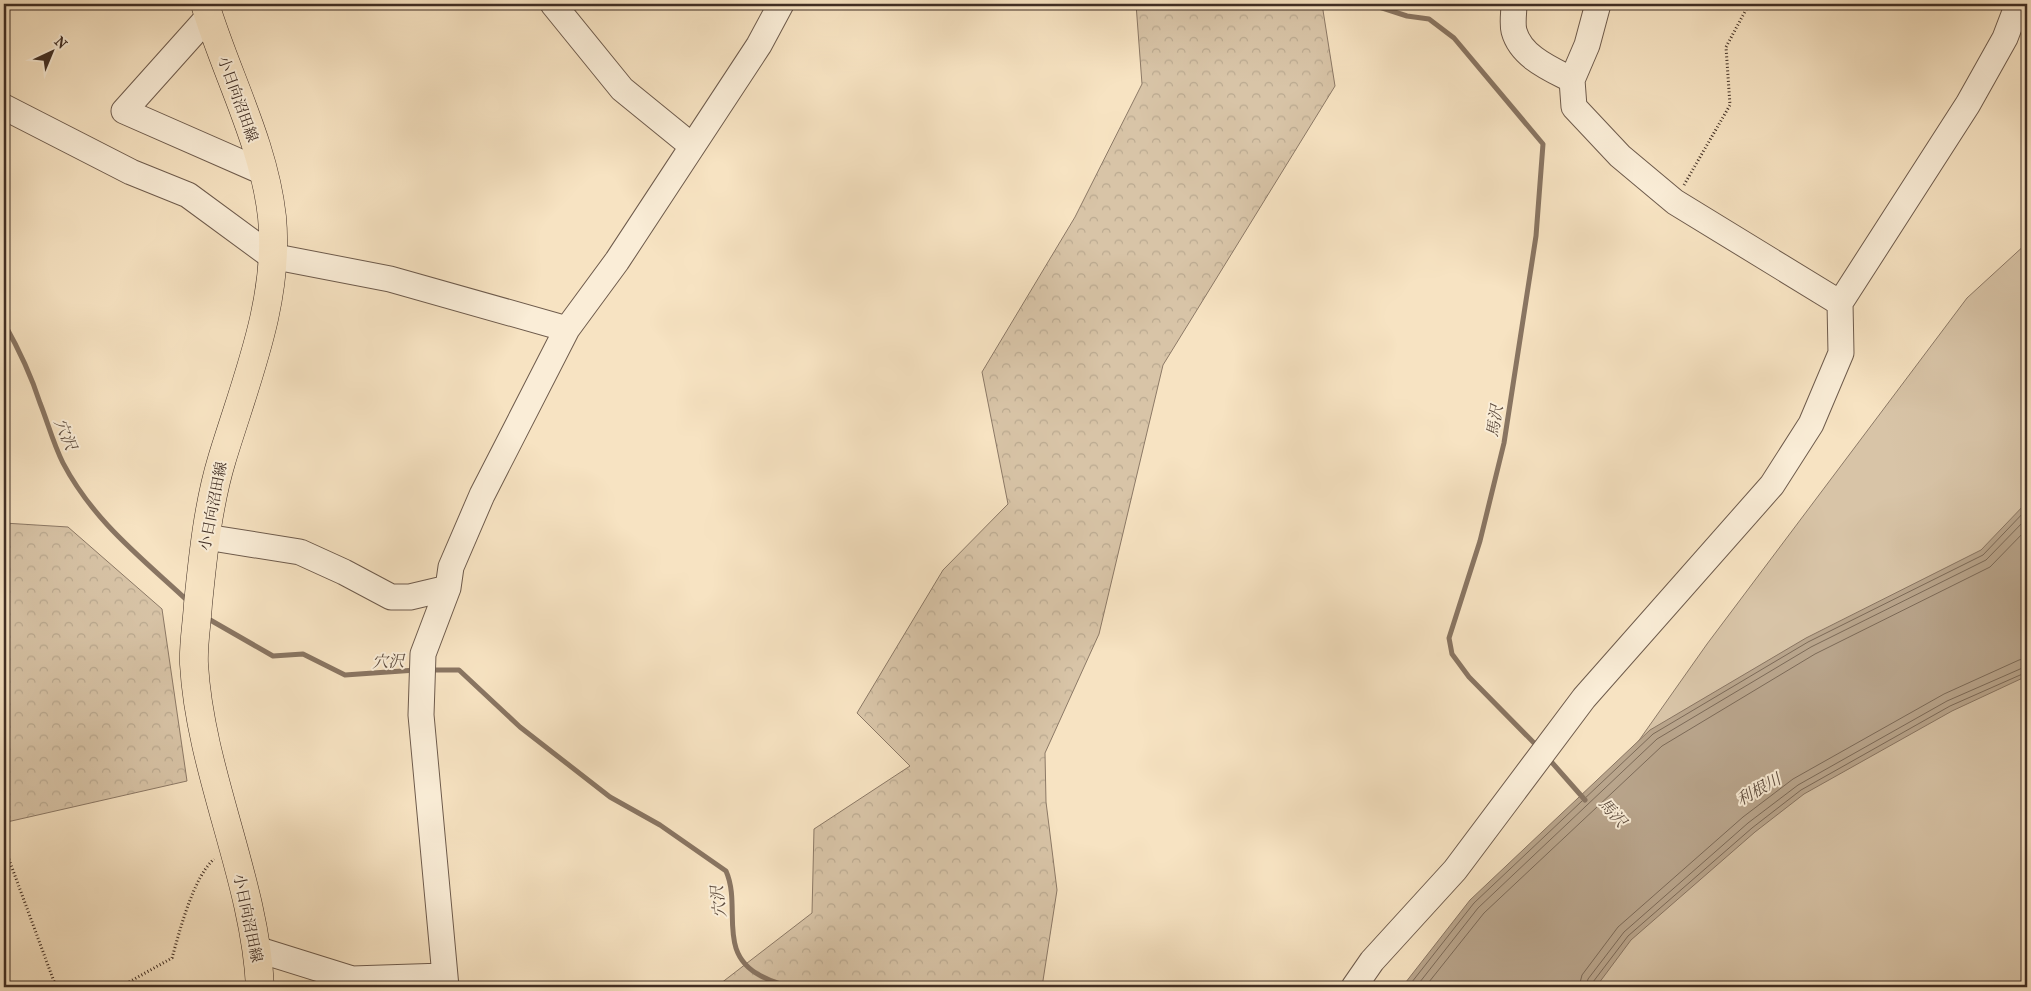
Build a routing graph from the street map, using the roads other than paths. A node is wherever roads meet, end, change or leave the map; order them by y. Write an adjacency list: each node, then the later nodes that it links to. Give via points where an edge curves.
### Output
1 (553, 4): 9 (street, via 622,89)
2 (781, 4): 9 (street, via 759,45)
3 (1514, 4): 7 (street, via 1514,31 1521,43 1535,61)
4 (1598, 4): 7 (street, via 1588,45)
5 (2018, 4): 12 (street, via 2005,38 1968,104)
6 (207, 10): 10 (main road, 小日向沼田線); 10 (street, via 124,111)
7 (1572, 80): 12 (street, via 1574,107 1620,156 1675,202)
8 (4, 107): 11 (street, via 130,172 188,195)
9 (692, 146): 13 (street)
10 (263, 172): 11 (main road, 小日向沼田線, via 272,218)
11 (271, 256): 13 (street, via 390,279); 14 (main road, 小日向沼田線, via 262,334 213,489)
12 (1840, 303): 19 (street, via 1841,353 1811,424 1772,486 1584,698 1455,870 1372,961)
13 (568, 329): 15 (street, via 482,495 451,567)
14 (206, 537): 15 (street, via 300,552 390,597); 16 (main road, 小日向沼田線, via 194,663 200,713)
15 (448, 588): 17 (street, via 423,654 421,715)
16 (256, 949): 17 (street, via 352,979); 18 (main road, 小日向沼田線)
17 (445, 982)
18 (260, 987)
19 (1354, 987)

